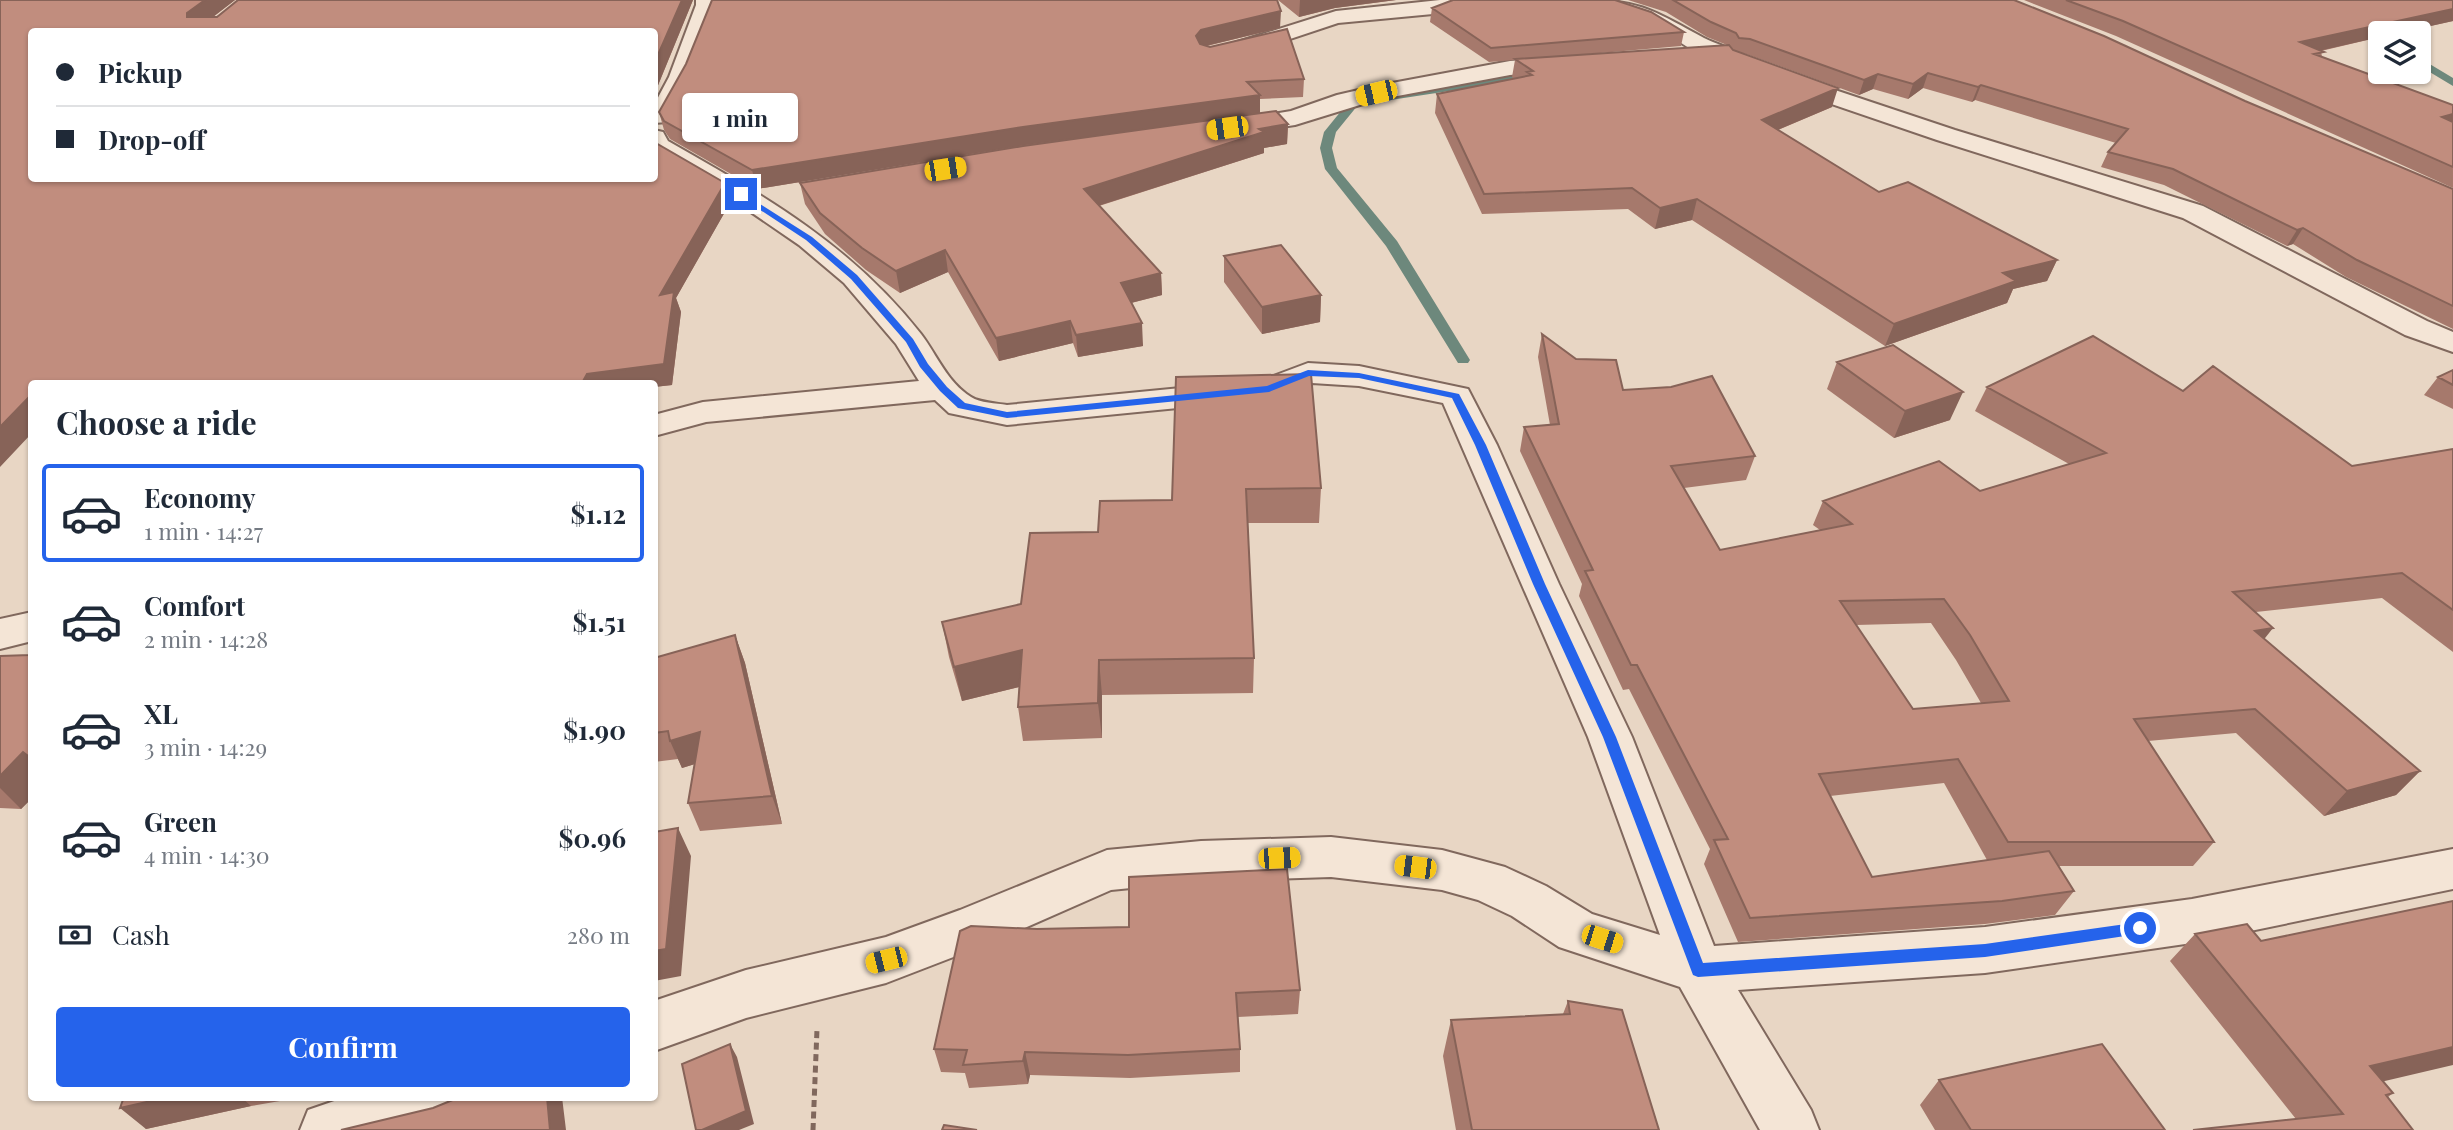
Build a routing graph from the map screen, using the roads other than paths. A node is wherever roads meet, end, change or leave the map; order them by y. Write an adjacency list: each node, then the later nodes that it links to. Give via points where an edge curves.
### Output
1 (706, 0): 8 (street, via 691,50 670,101)
2 (1464, 0): 4 (street, via 1335,17)
3 (1598, 0): 6 (street, via 1657,19)
4 (1222, 53)
5 (1671, 58): 6 (street)
6 (1738, 61): 11 (street, via 1946,135 2193,212)
7 (1589, 63): 9 (street, via 1510,68 1366,95 1295,118)
8 (658, 118)
9 (1214, 130)
10 (658, 146): 12 (street, via 769,200 854,277 910,341)
11 (2453, 343)
12 (943, 389): 13 (street, via 703,412); 17 (street, via 961,406 1007,415 1269,389 1308,373 1359,376 1456,396 1610,737)
13 (658, 425)
14 (28, 627): 15 (street)
15 (0, 634)
16 (2453, 869): 17 (street, via 2192,921 1985,950)
17 (1698, 970): 18 (street, via 1577,931 1488,882 1442,870 1331,857 1201,860 1107,870 886,960 746,993); 21 (street)
18 (658, 1025)
19 (430, 1101): 20 (street)
20 (328, 1130)
21 (1791, 1130)

